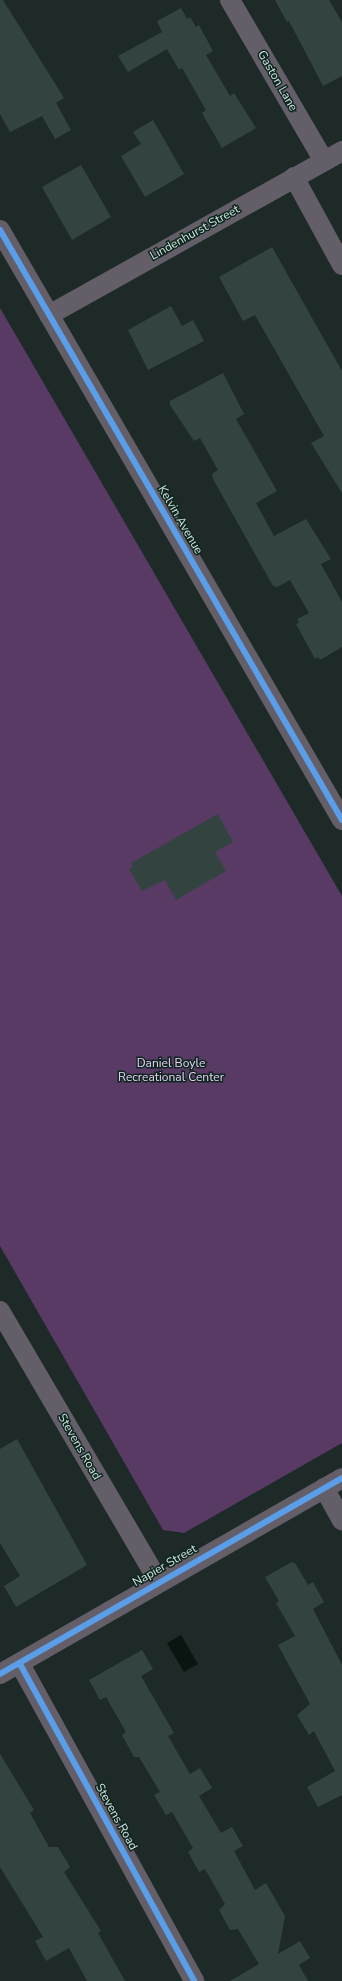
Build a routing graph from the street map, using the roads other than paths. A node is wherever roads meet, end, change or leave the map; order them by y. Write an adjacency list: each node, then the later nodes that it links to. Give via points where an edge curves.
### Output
1 (230, 0): 3 (street, Gaston Lane)
2 (342, 151): 3 (street, Lindenhurst Street)
3 (324, 161): 4 (street, Lindenhurst Street)
4 (294, 177): 6 (street); 7 (street, Lindenhurst Street)
5 (0, 230): 7 (street, Kelvin Avenue)
6 (342, 265)
7 (49, 315): 8 (street, Kelvin Avenue)
8 (342, 820)
9 (0, 1311): 13 (street, Stevens Road)
10 (342, 1478): 11 (street, Napier Street)
11 (324, 1488): 12 (street); 13 (street, Napier Street)
12 (342, 1520)
13 (159, 1582): 14 (street, Napier Street)
14 (20, 1664): 15 (street, Napier Street); 16 (street, Stevens Road)
15 (0, 1674)
16 (194, 1981)

